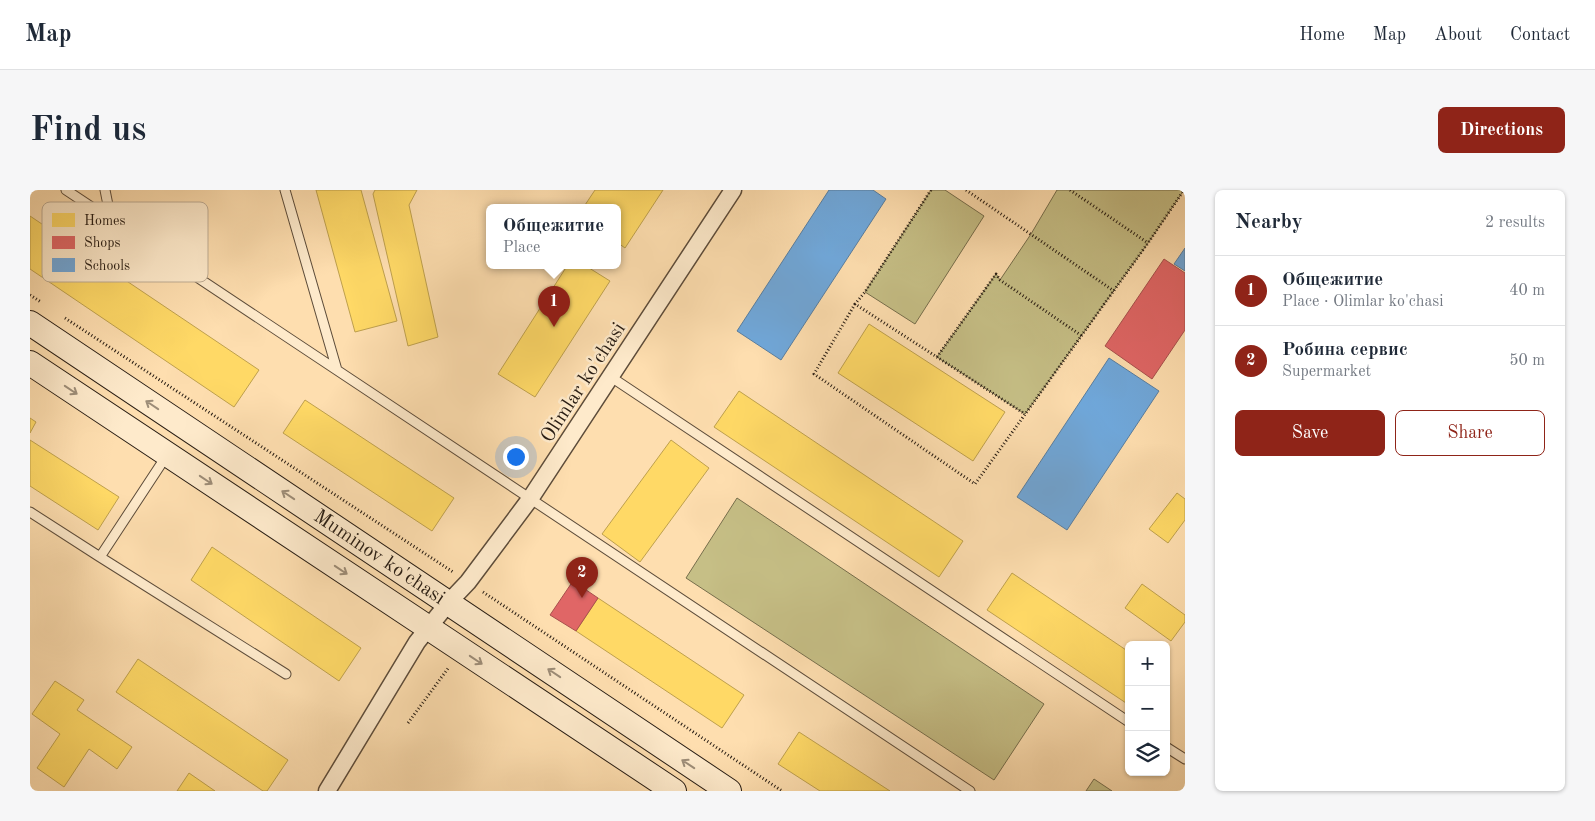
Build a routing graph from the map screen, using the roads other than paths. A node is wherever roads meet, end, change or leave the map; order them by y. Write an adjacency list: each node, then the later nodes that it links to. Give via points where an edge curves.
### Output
1 (66, 190): 4 (lane)
2 (285, 190): 8 (lane)
3 (733, 190): 9 (street, Olimlar ko'chasi)
4 (84, 202)
5 (204, 282): 8 (lane)
6 (30, 323): 14 (main road, Muminov ko'chasi, one-way to 6)
7 (30, 363): 10 (main road, Muminov ko'chasi, one-way to 10)
8 (337, 370): 11 (lane)
9 (611, 377): 11 (street, Olimlar ko'chasi); 17 (lane)
10 (168, 454): 13 (lane); 15 (main road, Muminov ko'chasi, one-way to 15)
11 (530, 499): 14 (street, Olimlar ko'chasi, via 468,582); 23 (lane)
12 (30, 512): 13 (lane)
13 (100, 557): 16 (lane)
14 (448, 602): 15 (street, Olimlar ko'chasi); 22 (main road, Muminov ko'chasi, one-way to 14)
15 (428, 628): 20 (street, Olimlar ko'chasi); 21 (main road, Muminov ko'chasi, one-way to 21)
16 (286, 674)
17 (1125, 719)
18 (1170, 750): 19 (lane)
19 (1185, 759)
20 (327, 791)
21 (674, 791)
22 (729, 791)
23 (970, 791)

